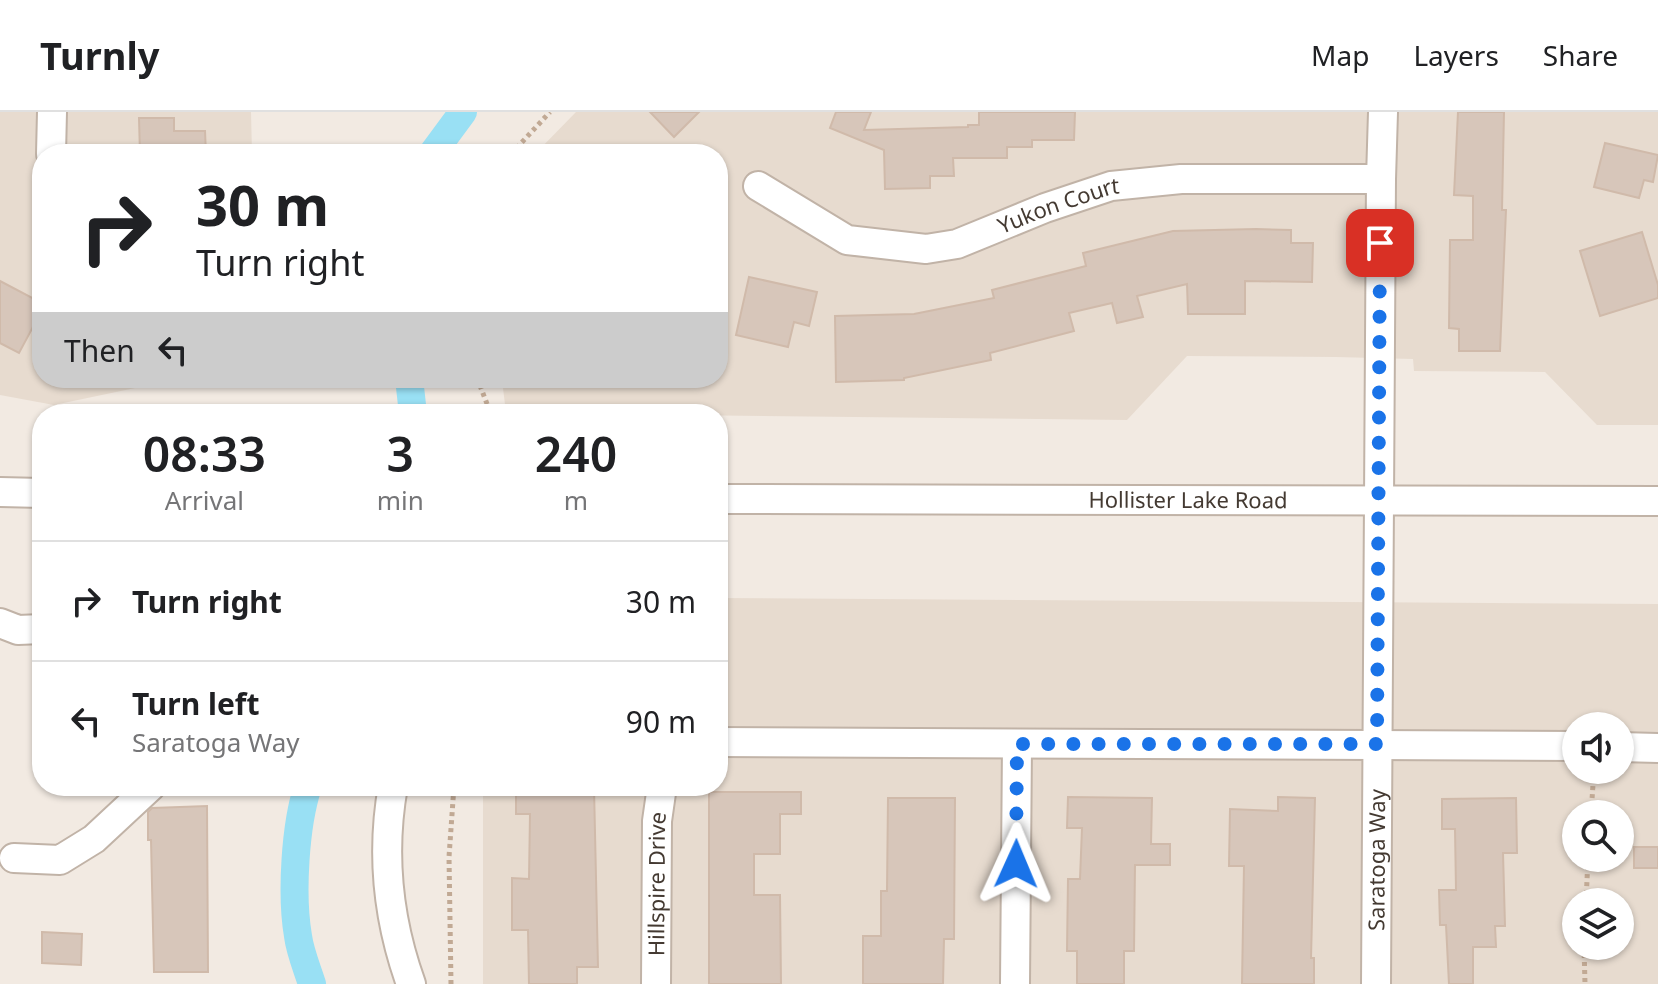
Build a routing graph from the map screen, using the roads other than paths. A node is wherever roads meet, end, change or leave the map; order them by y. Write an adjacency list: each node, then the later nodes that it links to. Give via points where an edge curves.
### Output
1 (52, 112): 3 (street)
2 (1383, 112): 4 (street, Saratoga Way)
3 (51, 144)
4 (1381, 179): 5 (street, Yukon Court, via 1181,179 1111,186 957,244 926,249 847,240); 8 (street, Saratoga Way)
5 (758, 186)
6 (0, 492): 7 (street)
7 (32, 493)
8 (1380, 498): 9 (street, Hollister Lake Road); 10 (street, Hollister Lake Road); 15 (street, Saratoga Way)
9 (728, 499)
10 (1658, 501)
11 (0, 623): 12 (street)
12 (32, 629)
13 (728, 742): 14 (street)
14 (1017, 744): 15 (street); 25 (street)
15 (1377, 744): 16 (street); 26 (street, Saratoga Way)
16 (1562, 746)
17 (1634, 747): 18 (street)
18 (1658, 748)
19 (140, 796): 22 (street, via 94,839 60,860)
20 (391, 796): 23 (street, via 386,853 391,909)
21 (661, 796): 24 (street, Hillspire Drive)
22 (14, 858)
23 (411, 984)
24 (656, 984)
25 (1015, 984)
26 (1376, 984)

